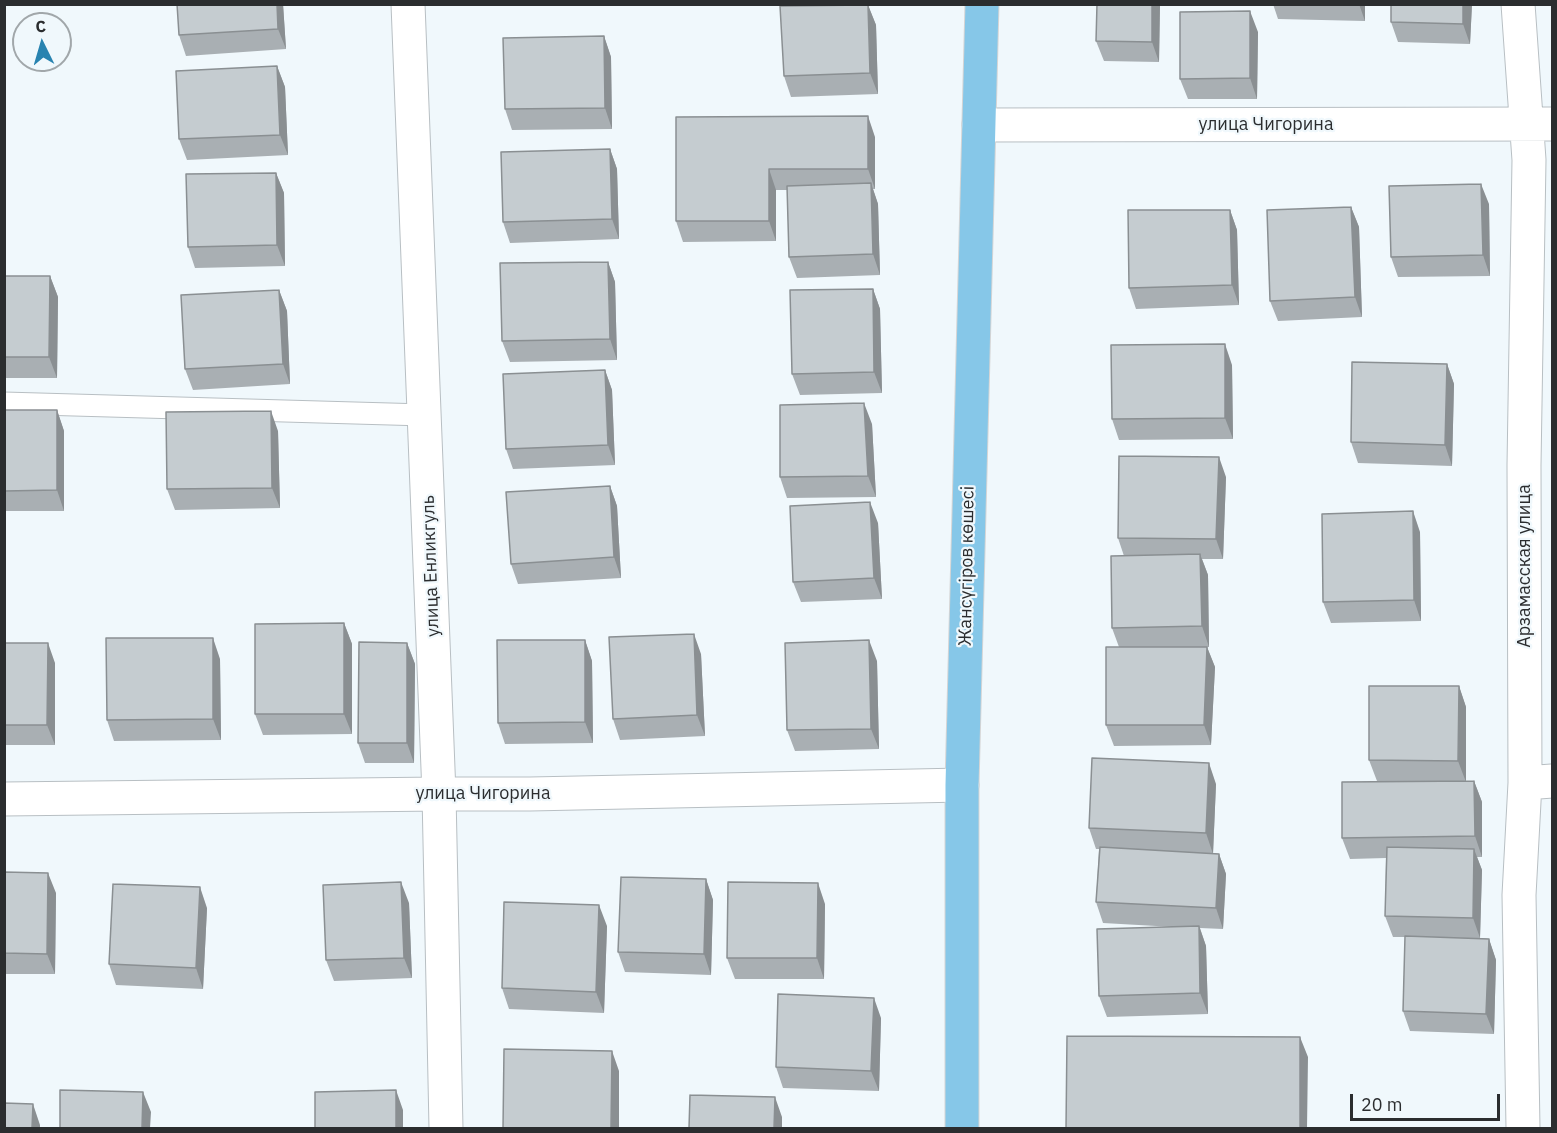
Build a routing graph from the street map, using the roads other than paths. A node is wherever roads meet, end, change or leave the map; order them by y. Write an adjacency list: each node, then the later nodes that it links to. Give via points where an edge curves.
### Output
1 (408, 4): 7 (street, улица Енликгуль)
2 (982, 4): 5 (main road, Жансүгіров көшесі)
3 (1518, 4): 4 (street, Арзамасская улица)
4 (1539, 124): 5 (street, улица Чигорина); 8 (street, Арзамасская улица, via 1529,160 1524,465)
5 (979, 125): 9 (main road, Жансүгіров көшесі)
6 (4, 403): 7 (lane)
7 (425, 415): 10 (street, улица Енликгуль)
8 (1539, 782): 14 (street, Арзамасская улица, via 1519,895)
9 (962, 785): 10 (street, улица Чигорина); 13 (main road, Жансүгіров көшесі)
10 (440, 794): 11 (street, улица Чигорина); 12 (street, улица Енликгуль)
11 (4, 799)
12 (446, 1128)
13 (962, 1128)
14 (1523, 1128)

